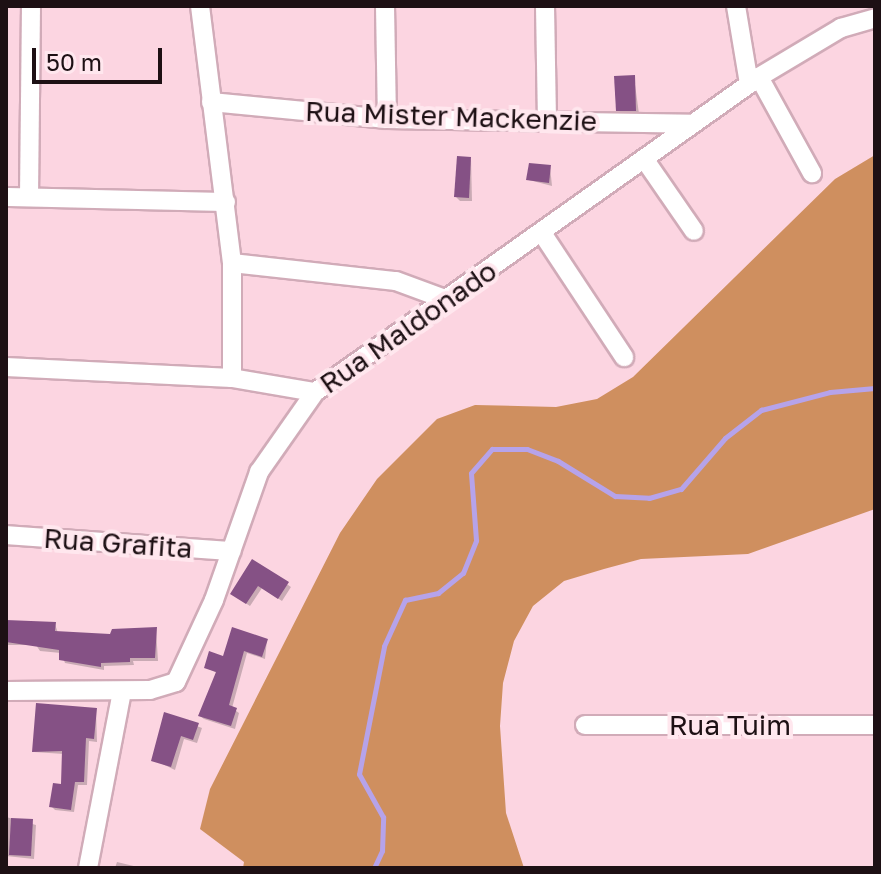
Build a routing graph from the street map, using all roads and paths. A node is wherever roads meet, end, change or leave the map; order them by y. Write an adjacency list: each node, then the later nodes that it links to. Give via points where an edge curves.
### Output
1 (31, 6): 15 (street)
2 (200, 6): 8 (street)
3 (385, 6): 9 (street)
4 (545, 6): 10 (street)
5 (736, 6): 7 (street)
6 (875, 18): 7 (street, Rua Maldonado, via 841,28)
7 (754, 80): 11 (street, Rua Maldonado); 13 (street)
8 (211, 102): 9 (street, Rua Mister Mackenzie); 16 (street)
9 (387, 119): 10 (street, Rua Mister Mackenzie)
10 (547, 122): 11 (street, Rua Mister Mackenzie)
11 (692, 124): 12 (street, Rua Maldonado)
12 (645, 160): 17 (street); 18 (street, Rua Maldonado)
13 (812, 173)
14 (6, 197): 15 (street)
15 (29, 197): 16 (street)
16 (226, 202): 19 (street)
17 (694, 231)
18 (542, 233): 20 (street, Rua Maldonado); 21 (street)
19 (232, 263): 20 (street, via 396,281); 23 (street)
20 (445, 299): 24 (street, Rua Maldonado)
21 (624, 357)
22 (6, 367): 23 (street)
23 (232, 378): 24 (street)
24 (315, 392): 26 (street, Rua Maldonado, via 259,472)
25 (6, 535): 26 (street, Rua Grafita)
26 (231, 551): 28 (street, Rua Maldonado, via 182,677 159,689)
27 (6, 691): 28 (street, Rua Maldonado)
28 (122, 691): 31 (street)
29 (585, 725): 30 (street, Rua Tuim)
30 (875, 725)
31 (88, 868)

